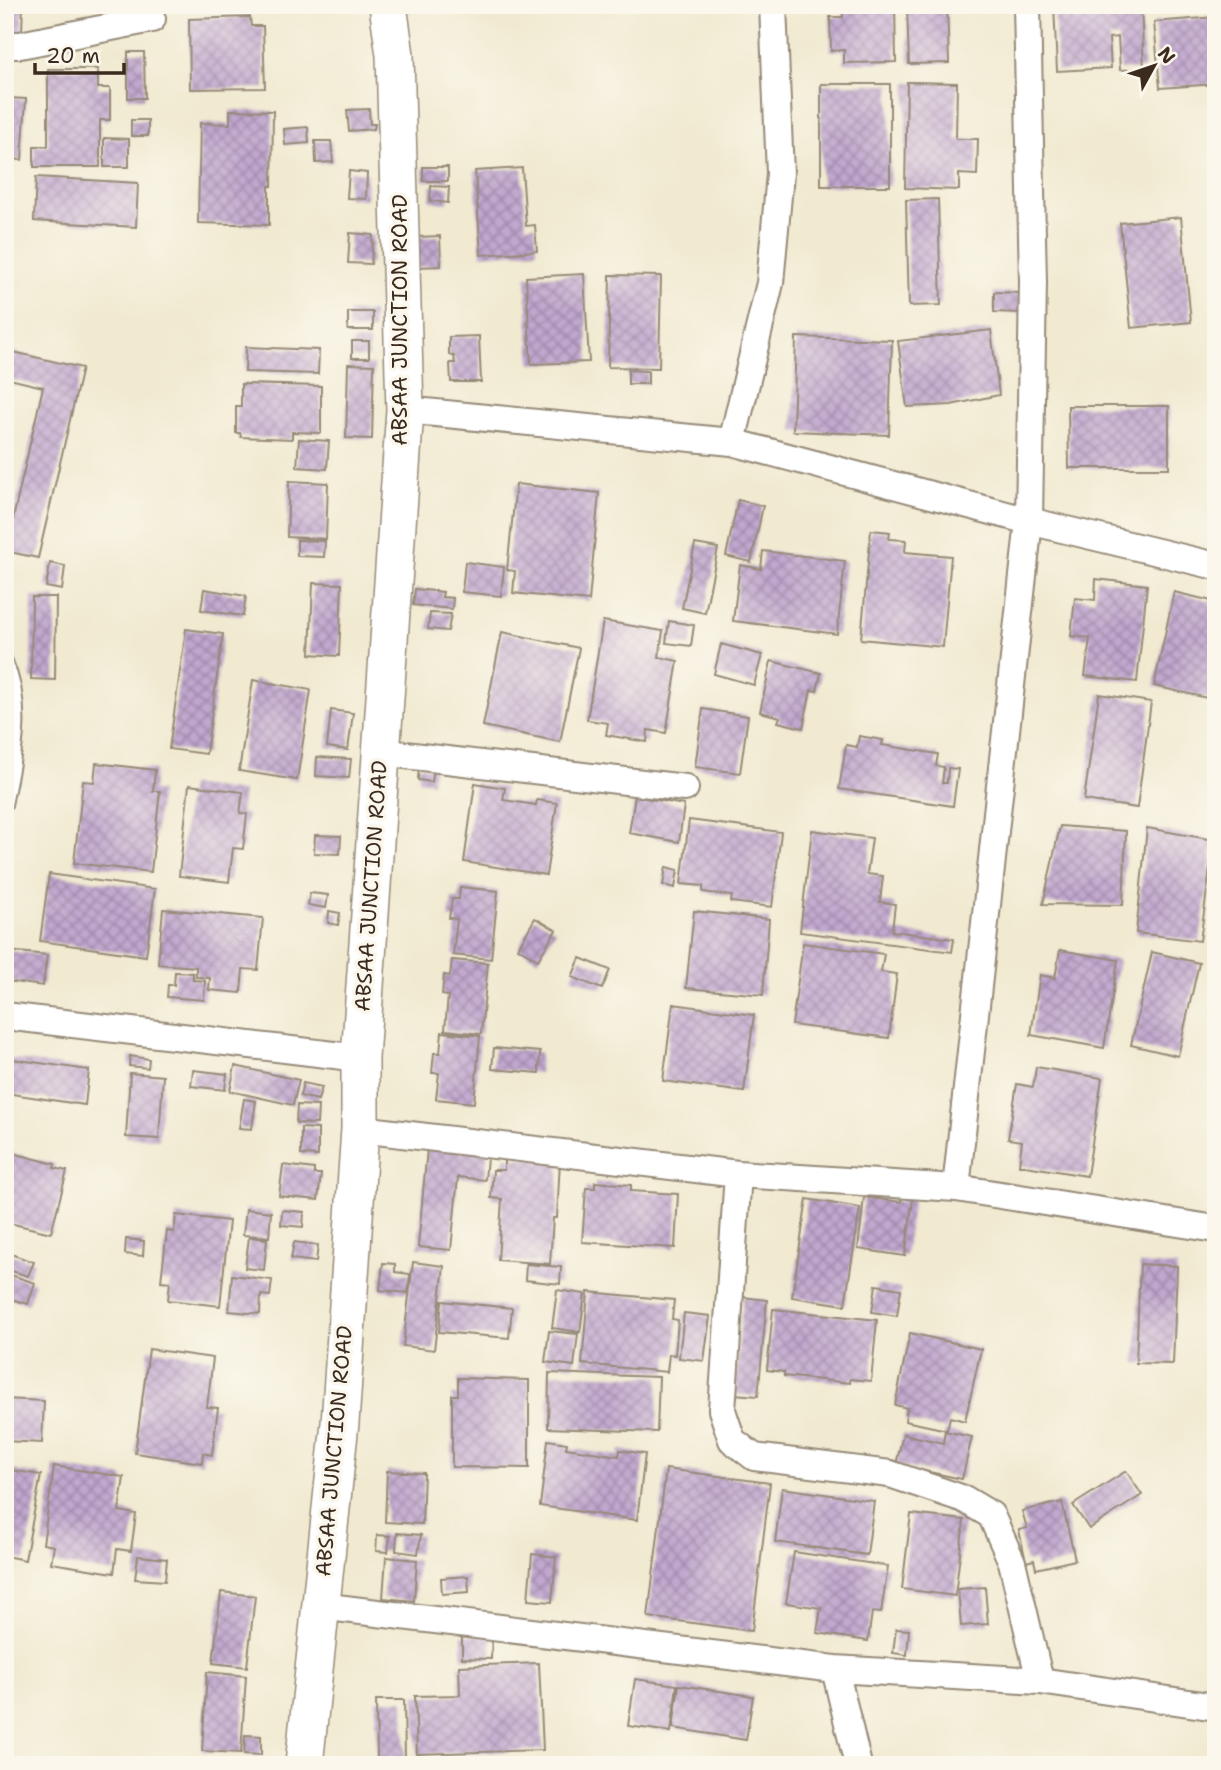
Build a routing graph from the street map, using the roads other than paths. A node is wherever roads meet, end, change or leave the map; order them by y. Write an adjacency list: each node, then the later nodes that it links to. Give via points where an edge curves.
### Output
1 (388, 5): 6 (street, ABSAA JUNCTION ROAD, via 395,55)
2 (773, 5): 7 (street, via 780,174 770,283)
3 (1027, 5): 8 (street, via 1033,282)
4 (152, 19): 5 (street)
5 (5, 45)
6 (405, 410): 7 (street); 11 (street, ABSAA JUNCTION ROAD)
7 (732, 442): 8 (street)
8 (1029, 521): 9 (street); 18 (street)
9 (1216, 566)
10 (5, 659): 13 (lane, via 19,709)
11 (380, 752): 12 (street); 15 (street, ABSAA JUNCTION ROAD)
12 (685, 788)
13 (5, 805)
14 (5, 1016): 15 (street)
15 (360, 1058): 16 (street, ABSAA JUNCTION ROAD)
16 (360, 1129): 17 (street); 20 (street, ABSAA JUNCTION ROAD, via 340,1423)
17 (738, 1174): 18 (street); 22 (street, via 722,1410 732,1440 754,1457 890,1474 964,1499 991,1515 1012,1562)
18 (956, 1188): 19 (street)
19 (1216, 1229)
20 (320, 1606): 21 (street); 24 (street, ABSAA JUNCTION ROAD)
21 (835, 1669): 22 (street); 25 (street)
22 (1040, 1681): 23 (street)
23 (1216, 1707)
24 (304, 1765)
25 (858, 1765)

